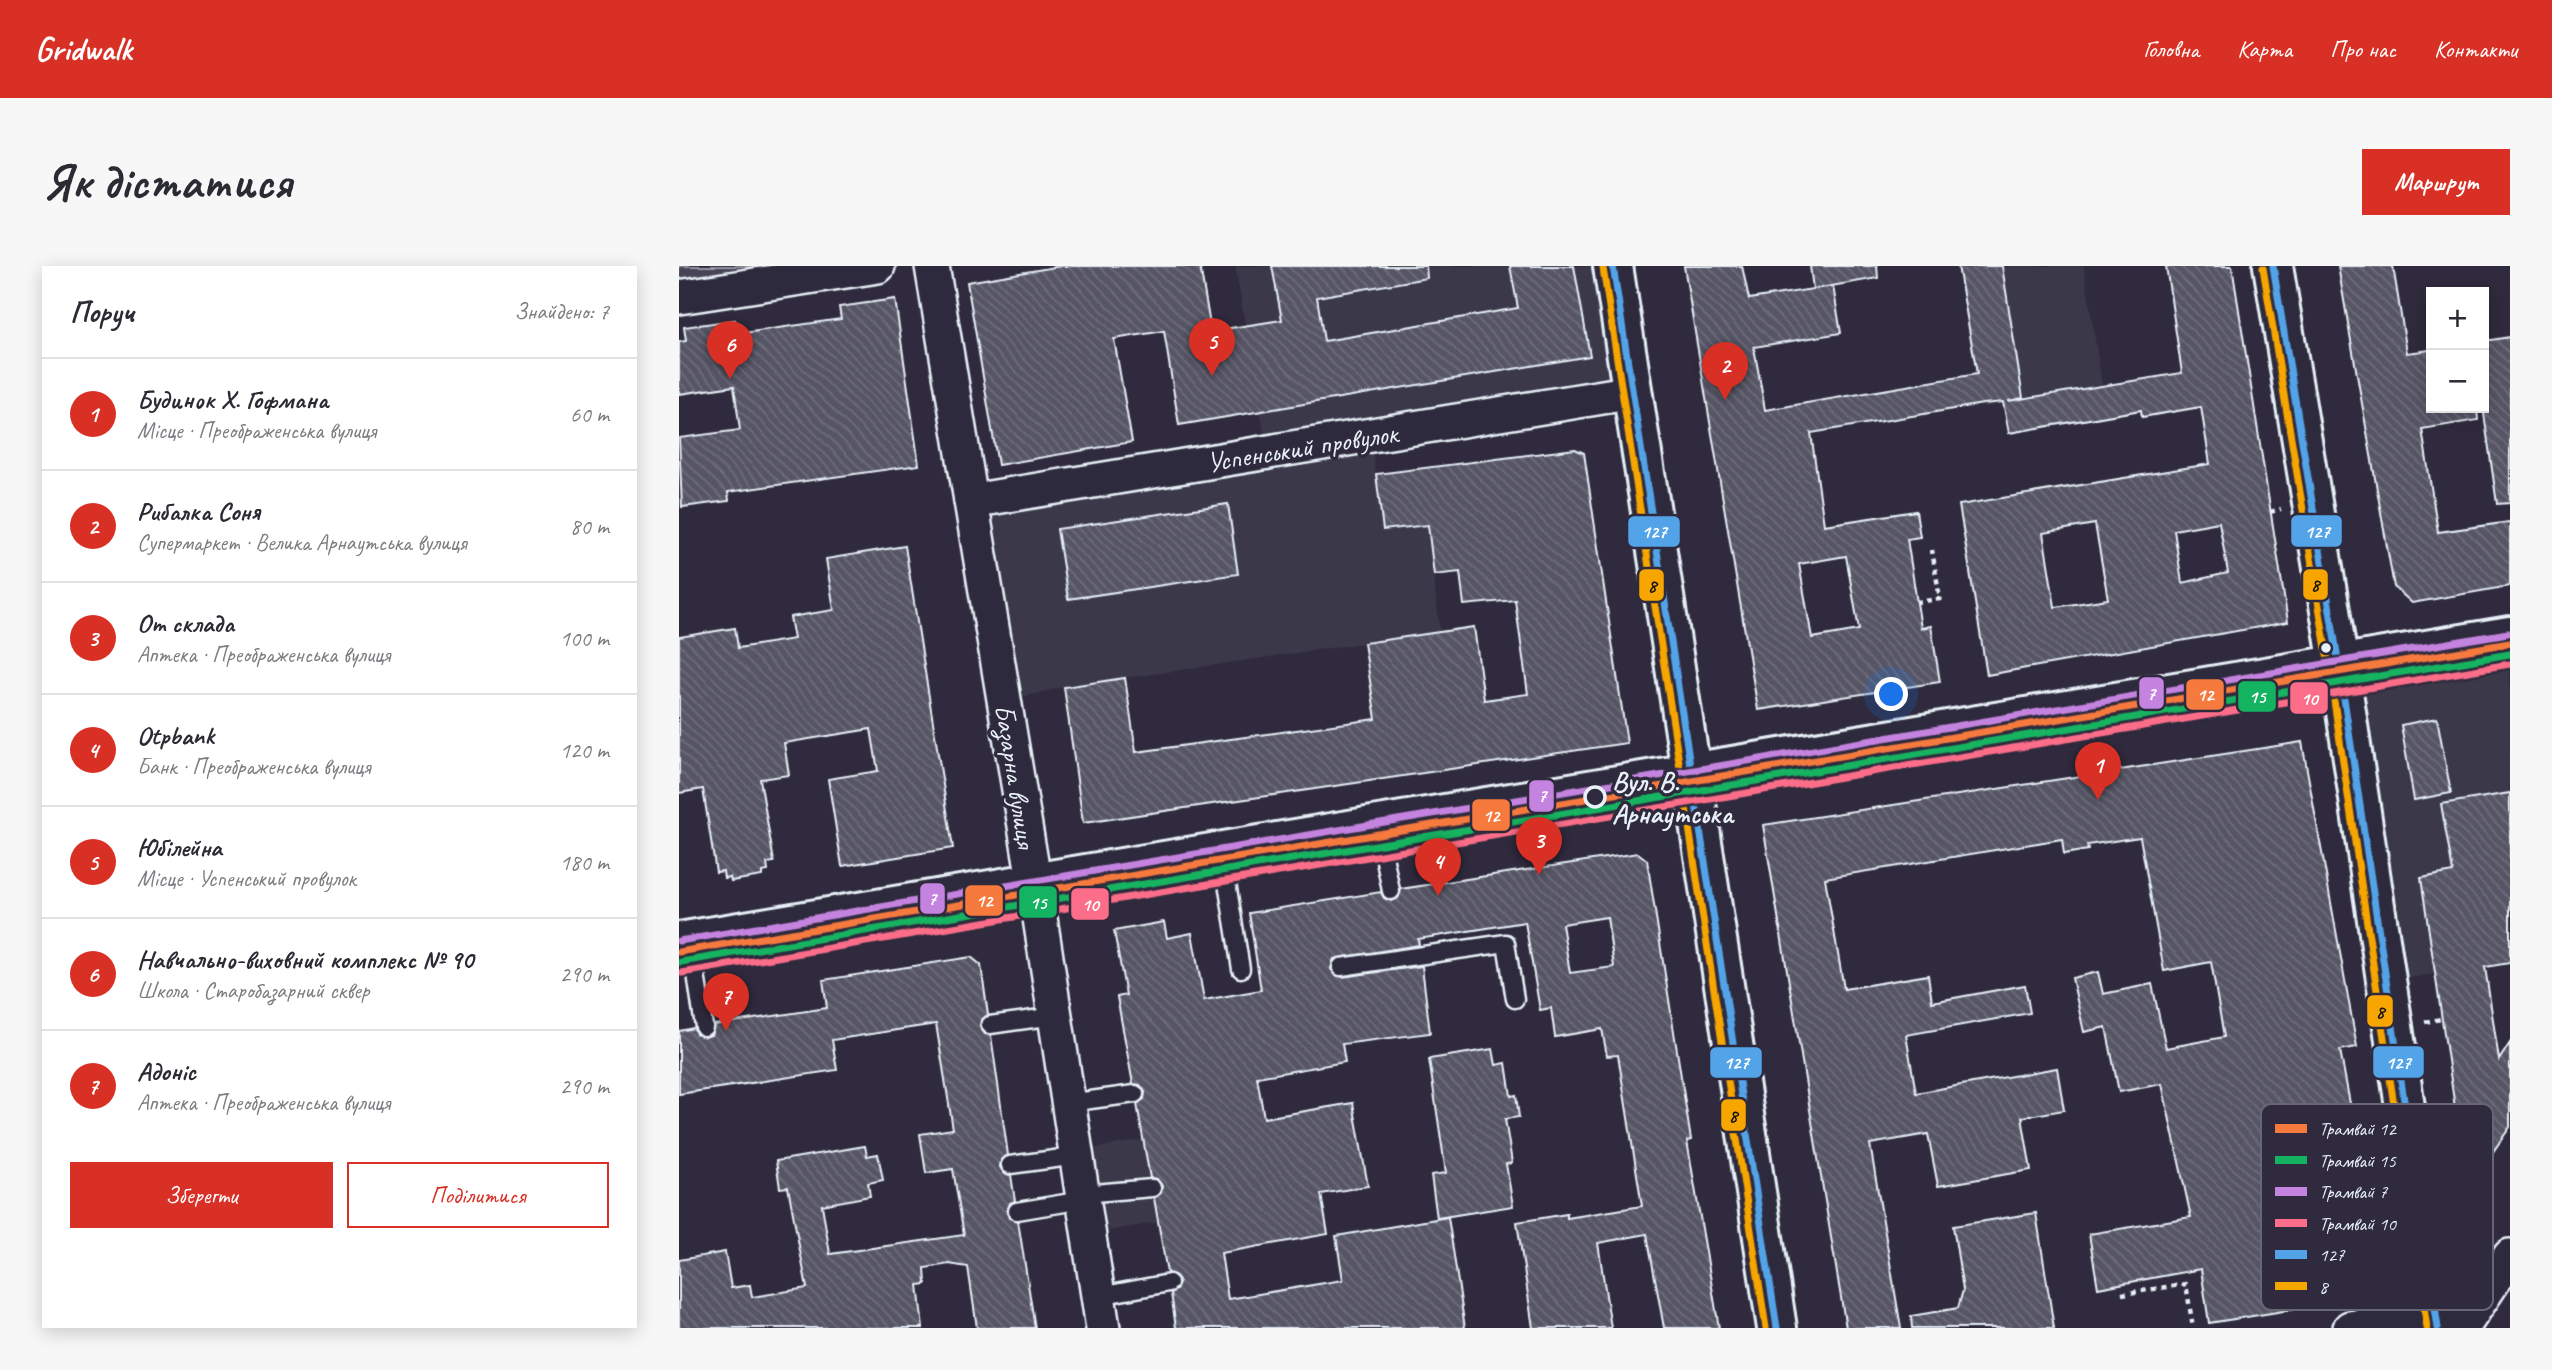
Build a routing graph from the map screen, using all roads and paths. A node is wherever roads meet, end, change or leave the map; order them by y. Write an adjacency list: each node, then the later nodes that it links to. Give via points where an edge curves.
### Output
1 (878, 266): 5 (street)
2 (932, 266): 7 (street, Базарна вулиця)
3 (1613, 266): 6 (main road)
4 (2273, 266): 11 (main road)
5 (679, 298)
6 (1633, 393): 7 (street, Успенський провулок); 12 (main road)
7 (971, 501): 15 (street, Базарна вулиця)
8 (1932, 550): 9 (path, via 1940,599)
9 (1916, 602)
10 (2510, 636): 11 (main road)
11 (2339, 665): 12 (main road); 26 (main road)
12 (1691, 772): 13 (main road); 40 (main road)
13 (1378, 825): 14 (main road); 16 (lane)
14 (1222, 852): 15 (main road); 19 (lane)
15 (1034, 884): 17 (main road); 21 (street, Базарна вулиця)
16 (1391, 891)
17 (685, 941): 23 (lane)
18 (1341, 967): 20 (lane, via 1398,950 1506,943)
19 (1241, 969)
20 (1515, 999)
21 (1055, 1016): 22 (lane); 25 (street, Базарна вулиця)
22 (990, 1025)
23 (704, 1027)
24 (1135, 1094): 25 (lane)
25 (1068, 1103): 27 (street, Базарна вулиця)
26 (2410, 1104)
27 (1077, 1156): 28 (lane); 30 (street, Базарна вулиця)
28 (1010, 1166)
29 (1152, 1188): 30 (lane)
30 (1083, 1197): 31 (lane); 36 (street, Базарна вулиця)
31 (1017, 1211)
32 (2510, 1256): 33 (street)
33 (2493, 1274)
34 (1169, 1283): 36 (lane)
35 (2122, 1294): 41 (path, via 2186,1283)
36 (1098, 1296): 39 (street, Базарна вулиця)
37 (2458, 1310): 38 (street)
38 (2445, 1323): 42 (street)
39 (1103, 1328)
40 (1777, 1328)
41 (2193, 1328)
42 (2350, 1328)

